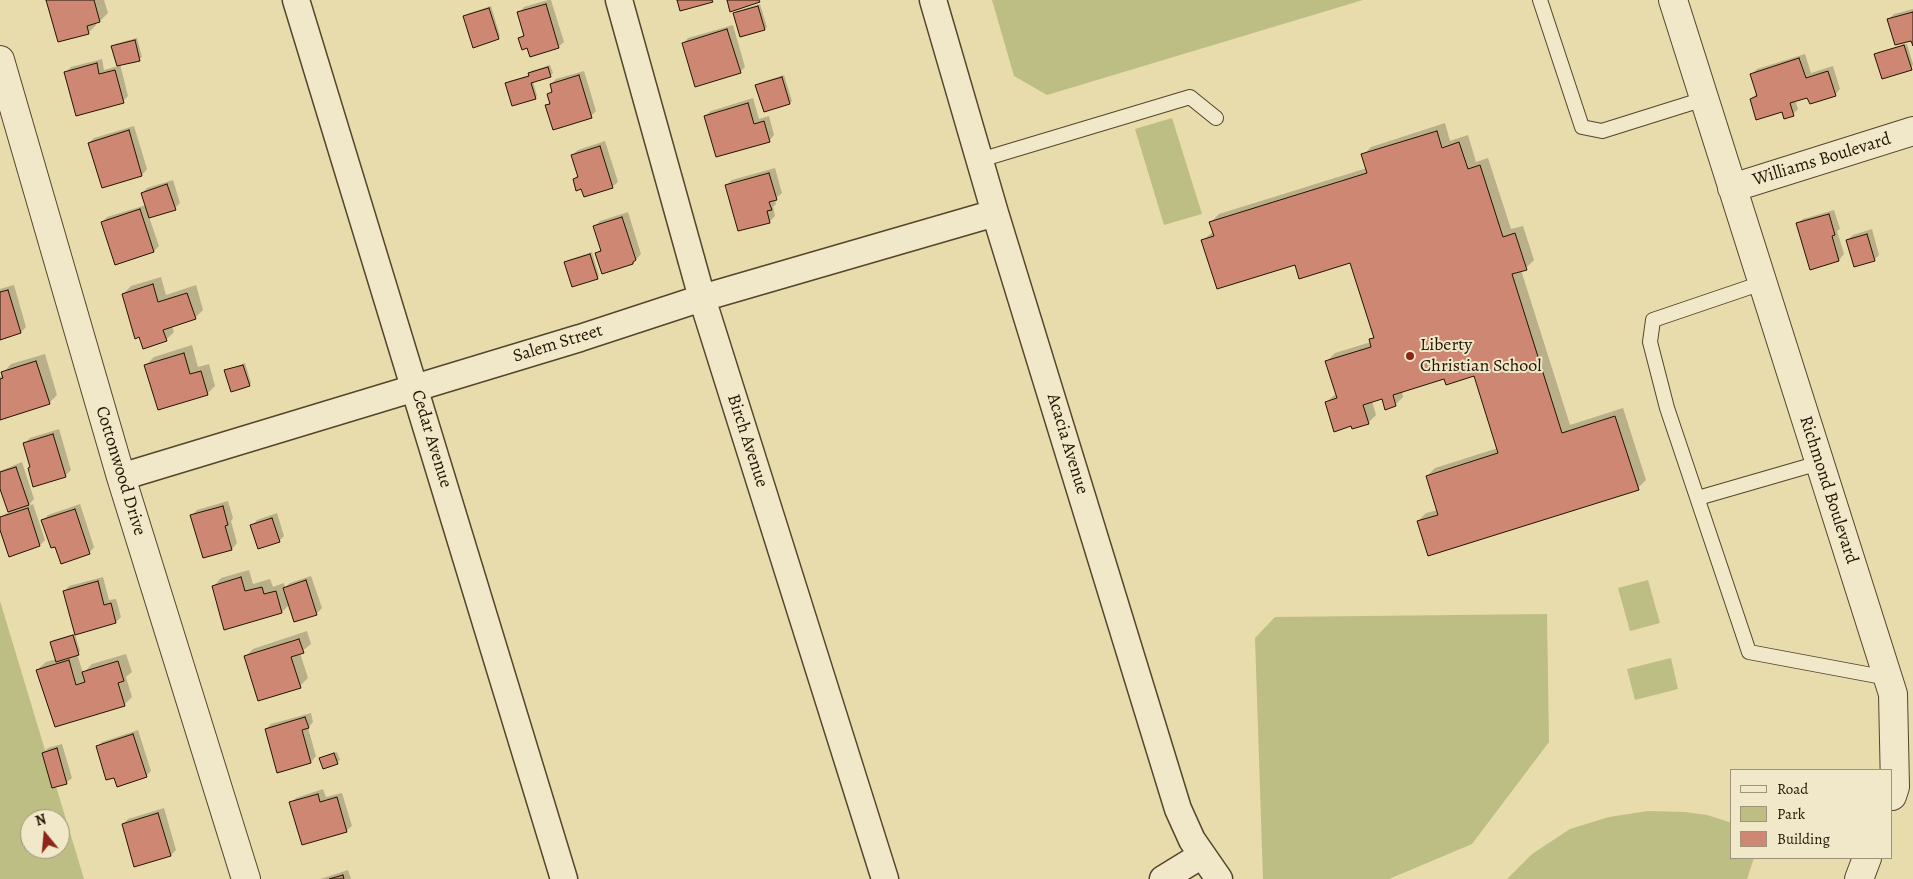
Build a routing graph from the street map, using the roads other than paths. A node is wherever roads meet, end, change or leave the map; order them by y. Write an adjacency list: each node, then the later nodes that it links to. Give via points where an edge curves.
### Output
1 (296, 0): 15 (street, Cedar Avenue)
2 (618, 0): 14 (street, Birch Avenue)
3 (934, 0): 10 (street, Acacia Avenue)
4 (1540, 0): 7 (lane, via 1582,127 1602,131)
5 (1673, 0): 7 (street, Richmond Boulevard)
6 (0, 60): 17 (street, Cottonwood Drive)
7 (1704, 99): 11 (street, Richmond Boulevard)
8 (1216, 118): 10 (lane, via 1190,97)
9 (1913, 131): 11 (street, Williams Boulevard)
10 (980, 160): 12 (street, Acacia Avenue)
11 (1732, 188): 13 (street, Richmond Boulevard)
12 (996, 213): 14 (street, Salem Street); 21 (street, Acacia Avenue, via 1178,809 1187,832)
13 (1762, 283): 16 (street, Richmond Boulevard); 18 (lane, via 1653,320 1650,342 1667,408)
14 (702, 298): 15 (street, Salem Street); 25 (street, Birch Avenue)
15 (415, 389): 17 (street, Salem Street); 24 (street, Cedar Avenue)
16 (1819, 463): 18 (lane); 19 (street, Richmond Boulevard)
17 (121, 477): 23 (street, Cottonwood Drive)
18 (1698, 498): 19 (lane, via 1749,652)
19 (1888, 678): 20 (street, Richmond Boulevard, via 1893,694)
20 (1893, 793)
21 (1202, 855): 26 (street); 27 (street, Acacia Avenue)
22 (1867, 859): 28 (street)
23 (246, 879)
24 (564, 879)
25 (885, 879)
26 (1162, 879)
27 (1218, 879)
28 (1859, 879)

